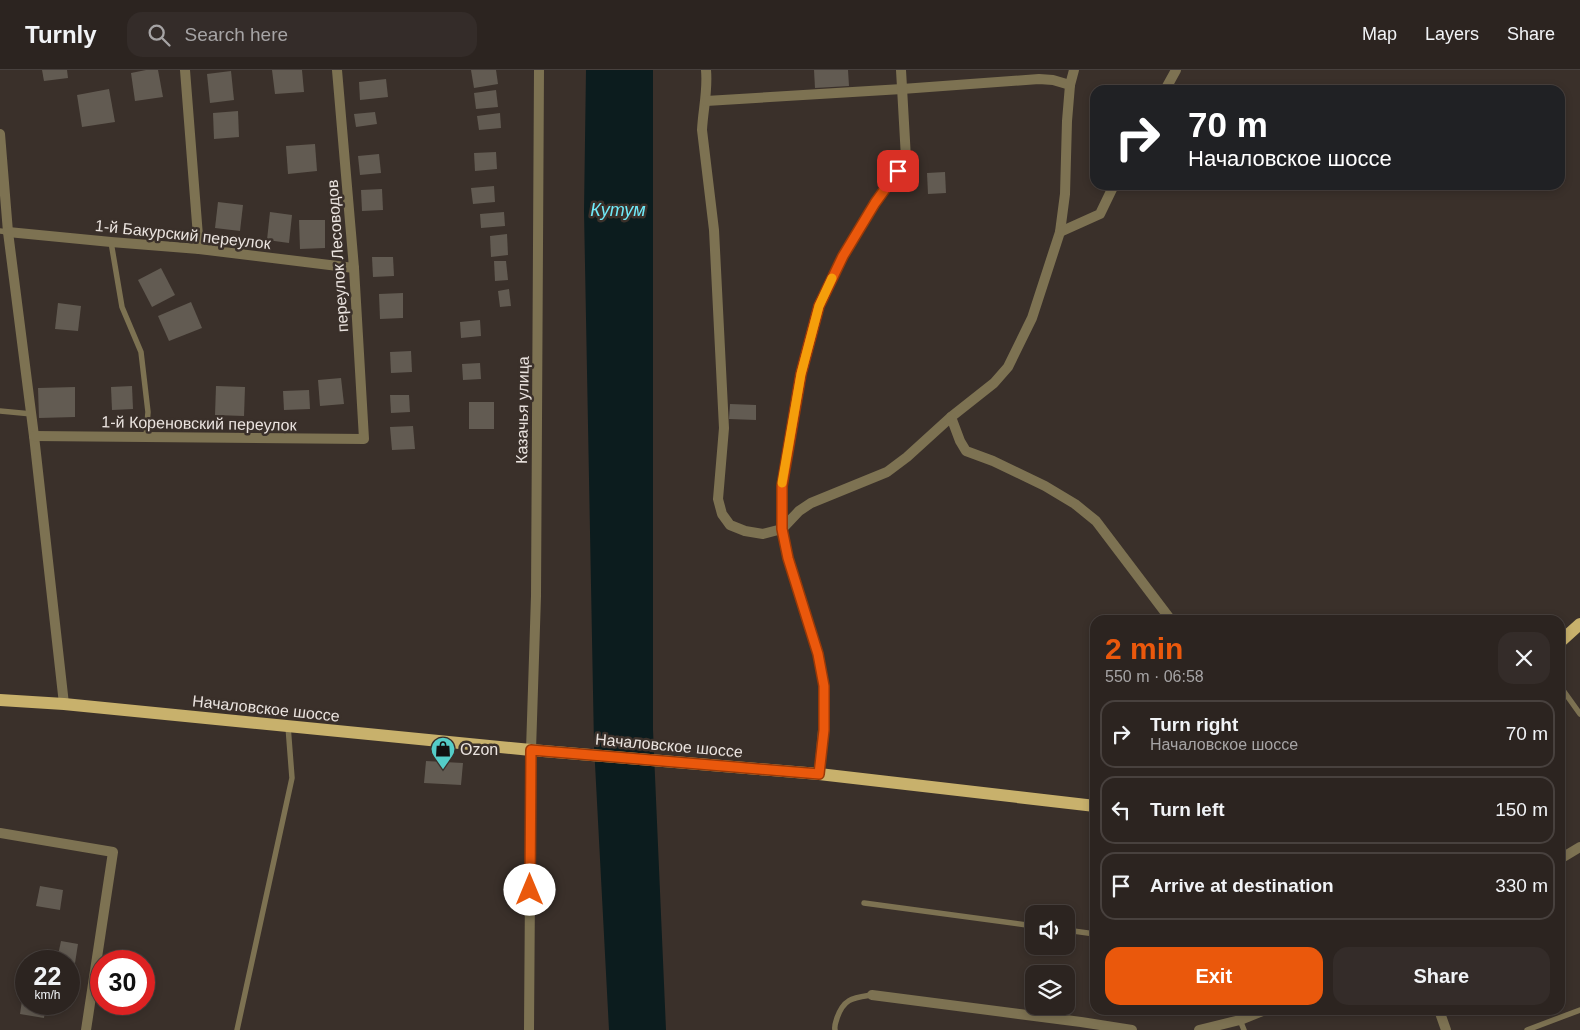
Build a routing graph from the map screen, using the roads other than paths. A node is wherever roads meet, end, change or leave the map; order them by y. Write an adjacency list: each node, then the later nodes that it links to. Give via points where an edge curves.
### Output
1 (185, 70): 18 (street)
2 (337, 70): 19 (street, переулок Лесоводов)
3 (539, 70): 35 (street, Казачья улица, via 536,596)
4 (706, 70): 12 (street)
5 (901, 70): 11 (street)
6 (1074, 70): 9 (street)
7 (1176, 70): 10 (street)
8 (1039, 74): 9 (street); 11 (street)
9 (1070, 85): 16 (street)
10 (1168, 85)
11 (902, 89): 12 (street); 26 (street, via 906,158 843,256 819,306 801,374 782,486)
12 (706, 101): 26 (street, via 702,130 714,230 724,428 718,499 722,514 730,525 745,532 763,534)
13 (0, 134): 15 (street)
14 (1112, 190): 16 (street, via 1100,214)
15 (4, 232): 17 (street, 1-й Бакурский переулок); 21 (street)
16 (1060, 232): 22 (street, via 1032,318 1008,367 994,383)
17 (111, 242): 18 (street, 1-й Бакурский переулок); 24 (lane, via 122,307 141,352 148,412)
18 (199, 249): 19 (street, 1-й Бакурский переулок)
19 (354, 268): 25 (street, переулок Лесоводов)
20 (0, 411): 21 (lane)
21 (32, 414): 23 (street)
22 (951, 417): 26 (street, via 887,472 811,503 799,510); 27 (street, via 966,451 1045,486 1096,521)
23 (34, 436): 24 (street, 1-й Кореновский переулок); 32 (street)
24 (146, 437): 25 (street, 1-й Кореновский переулок)
25 (364, 439)
26 (782, 529): 36 (street, via 824,686)
27 (1167, 615)
28 (1580, 624): 29 (main road)
29 (1565, 638)
30 (1565, 693): 33 (lane)
31 (0, 700): 32 (main road, Началовское шоссе)
32 (64, 704): 34 (main road, Началовское шоссе)
33 (1580, 714)
34 (288, 726): 35 (main road, Началовское шоссе); 51 (lane, via 292,778)
35 (531, 750): 36 (main road, Началовское шоссе); 52 (street, Казачья улица)
36 (819, 774): 37 (main road, Началовское шоссе)
37 (1090, 805)
38 (0, 833): 50 (street, via 113,852)
39 (1580, 847): 40 (street)
40 (1565, 856)
41 (864, 903): 42 (lane)
42 (1025, 925)
43 (1075, 931): 44 (lane)
44 (1090, 933)
45 (872, 995): 53 (lane, via 854,998 841,1006); 54 (street)
46 (1580, 1010): 57 (lane)
47 (1257, 1015): 49 (street)
48 (1440, 1015): 56 (street)
49 (1242, 1025): 55 (street)
50 (86, 1030)
51 (237, 1030)
52 (529, 1030)
53 (835, 1030)
54 (1132, 1030)
55 (1200, 1030)
56 (1446, 1030)
57 (1527, 1030)

